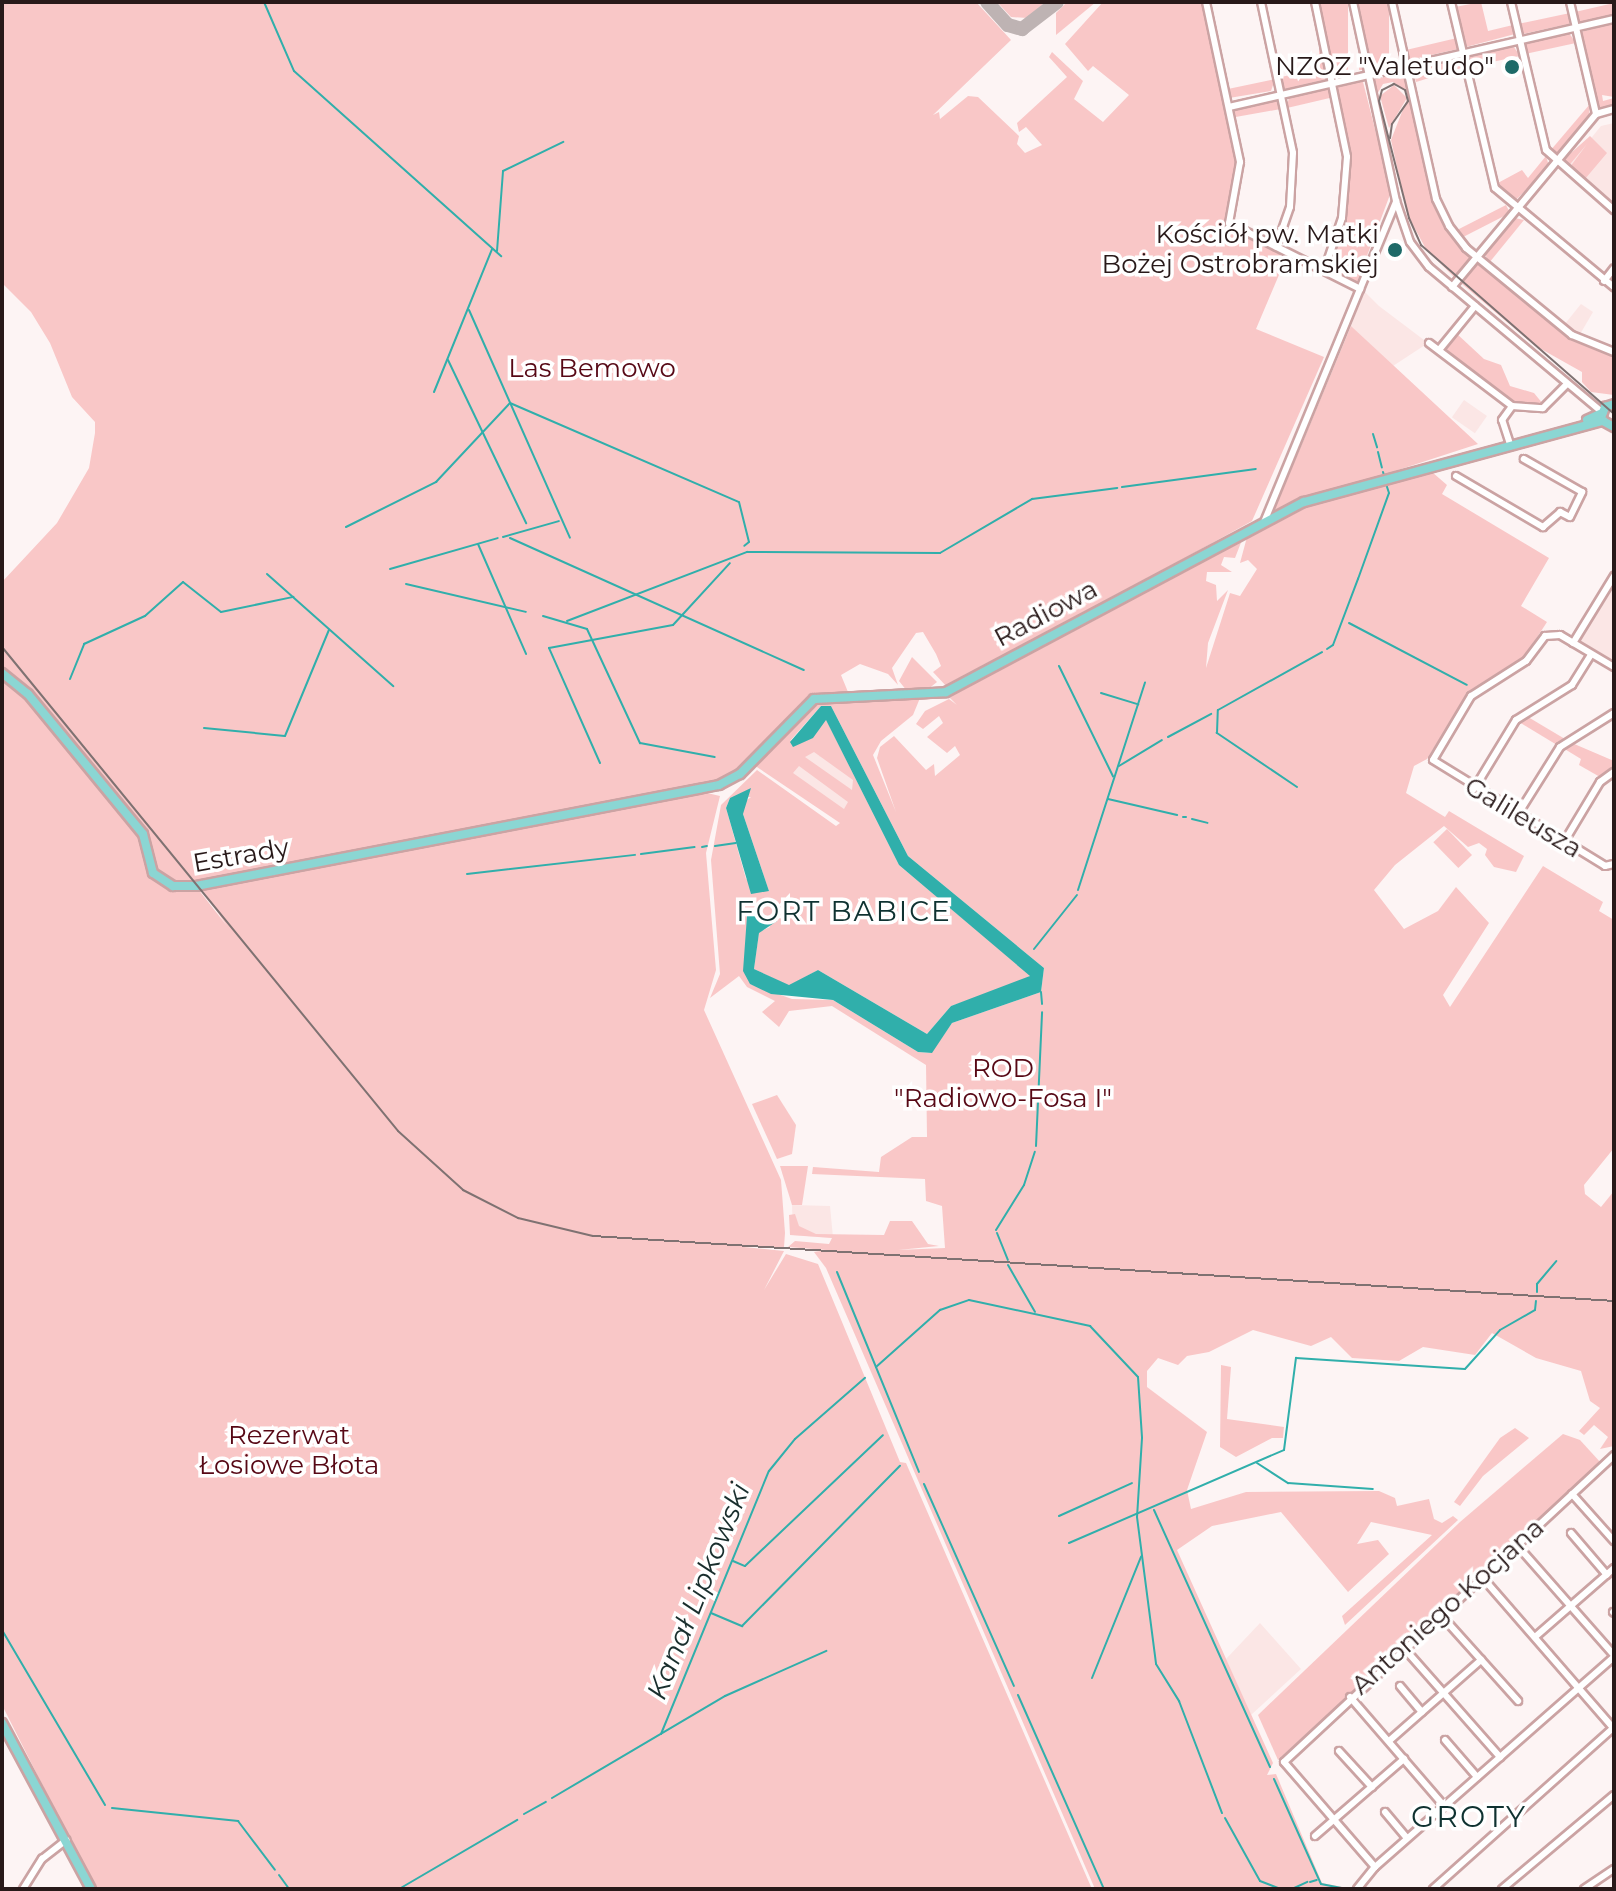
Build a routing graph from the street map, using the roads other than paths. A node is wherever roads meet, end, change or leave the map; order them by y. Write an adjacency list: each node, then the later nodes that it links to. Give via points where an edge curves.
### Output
1 (1206, 2): 17 (street)
2 (1261, 2): 16 (street)
3 (1315, 2): 15 (street)
4 (1353, 2): 14 (street)
5 (1392, 2): 13 (street)
6 (1451, 2): 12 (street)
7 (1511, 2): 11 (street)
8 (1570, 2): 10 (street)
9 (1614, 19): 10 (street)
10 (1576, 28): 11 (street); 19 (street)
11 (1519, 40): 12 (street); 20 (street, via 1542,141)
12 (1463, 53): 13 (street); 22 (street, via 1490,175)
13 (1407, 65): 14 (street); 27 (street, via 1436,199 1449,226)
14 (1368, 74): 15 (street); 21 (street)
15 (1333, 82): 16 (street); 29 (street, via 1347,157 1346,188)
16 (1281, 92): 17 (street); 26 (street, via 1293,180)
17 (1229, 107): 26 (street, via 1241,175 1230,224)
18 (1614, 109): 19 (street)
19 (1596, 114): 20 (street)
20 (1556, 162): 22 (street); 23 (street)
21 (1396, 201): 24 (street); 25 (street)
22 (1516, 210): 27 (street); 30 (street)
23 (1614, 210)
24 (1402, 222): 25 (street); 31 (street, via 1421,257)
25 (1385, 228): 33 (street)
26 (1276, 247): 29 (street)
27 (1477, 257): 31 (street); 37 (street, via 1572,335)
28 (1614, 268): 30 (street)
29 (1324, 271): 33 (street)
30 (1604, 281): 32 (street)
31 (1452, 287): 34 (street)
32 (1614, 287)
33 (1360, 289): 47 (street)
34 (1475, 306): 36 (street); 38 (street)
35 (1429, 343): 36 (street)
36 (1439, 350): 40 (street)
37 (1614, 352)
38 (1567, 384): 40 (street, via 1548,406); 41 (street)
39 (1614, 404): 41 (main road, Radiowa)
40 (1512, 406): 44 (street, via 1502,420)
41 (1599, 410): 42 (main road, Radiowa); 42 (street); 43 (main road)
42 (1583, 422): 44 (main road, Radiowa)
43 (1614, 427)
44 (1510, 444): 47 (main road, Radiowa, via 1304,502)
45 (1524, 459): 46 (street, via 1582,492 1570,517 1560,512 1543,527)
46 (1456, 476)
47 (1264, 522): 57 (main road, Radiowa, via 946,692 817,698 726,782)
48 (1614, 576): 49 (street)
49 (1573, 643): 50 (street); 55 (street, Galileusza, via 1553,634 1540,640 1526,661 1467,701 1434,757 1437,766)
50 (1591, 654): 51 (street); 55 (street, via 1572,685 1516,720)
51 (1614, 667)
52 (2, 673): 57 (main road, Estrady, via 28,694 143,834 153,873 173,886)
53 (1614, 713): 56 (street, via 1560,747)
54 (1614, 772): 58 (street, via 1600,782)
55 (1474, 789): 56 (street, Galileusza)
56 (1518, 814): 58 (street, Galileusza)
57 (543, 820)
58 (1564, 842): 59 (street, Galileusza)
59 (1609, 866)
60 (1614, 1455): 61 (street, Antoniego Kocjana)
61 (1572, 1494): 63 (street); 64 (street, Antoniego Kocjana)
62 (1571, 1533): 66 (street)
63 (1614, 1539)
64 (1516, 1544): 67 (street, Antoniego Kocjana); 68 (street)
65 (1614, 1568): 66 (street)
66 (1607, 1575): 68 (street)
67 (1482, 1577): 69 (street, Antoniego Kocjana); 70 (street)
68 (1571, 1606): 70 (street); 72 (street)
69 (1440, 1614): 71 (street, Antoniego Kocjana); 73 (street)
70 (1535, 1637): 75 (street)
71 (1403, 1647): 76 (street); 77 (street, Antoniego Kocjana)
72 (1614, 1656): 75 (street)
73 (1481, 1660): 76 (street); 78 (street)
74 (1400, 1686): 79 (street)
75 (1579, 1689): 81 (street); 85 (street)
76 (1443, 1693): 79 (street); 85 (street)
77 (1350, 1697): 83 (street); 92 (street, Antoniego Kocjana, via 1284,1762)
78 (1518, 1701)
79 (1422, 1712): 83 (street)
80 (2, 1723): 95 (main road)
81 (1614, 1728): 102 (street)
82 (1445, 1740): 87 (street)
83 (1389, 1741): 86 (street)
84 (1339, 1751): 88 (street)
85 (1500, 1757): 87 (street)
86 (1404, 1759): 88 (street); 90 (street)
87 (1477, 1777): 90 (street)
88 (1372, 1787): 92 (street)
89 (1614, 1795): 103 (street)
90 (1444, 1806): 94 (street)
91 (1385, 1812): 94 (street)
92 (1334, 1820): 93 (street); 96 (street)
93 (1315, 1836)
94 (1407, 1838): 96 (street)
95 (66, 1840): 99 (street, via 42,1859); 100 (main road)
96 (1375, 1867): 101 (street)
97 (1614, 1869): 98 (street)
98 (1595, 1886): 104 (street)
99 (23, 1889)
100 (91, 1889)
101 (1357, 1889)
102 (1433, 1889)
103 (1502, 1889)
104 (1584, 1889)

